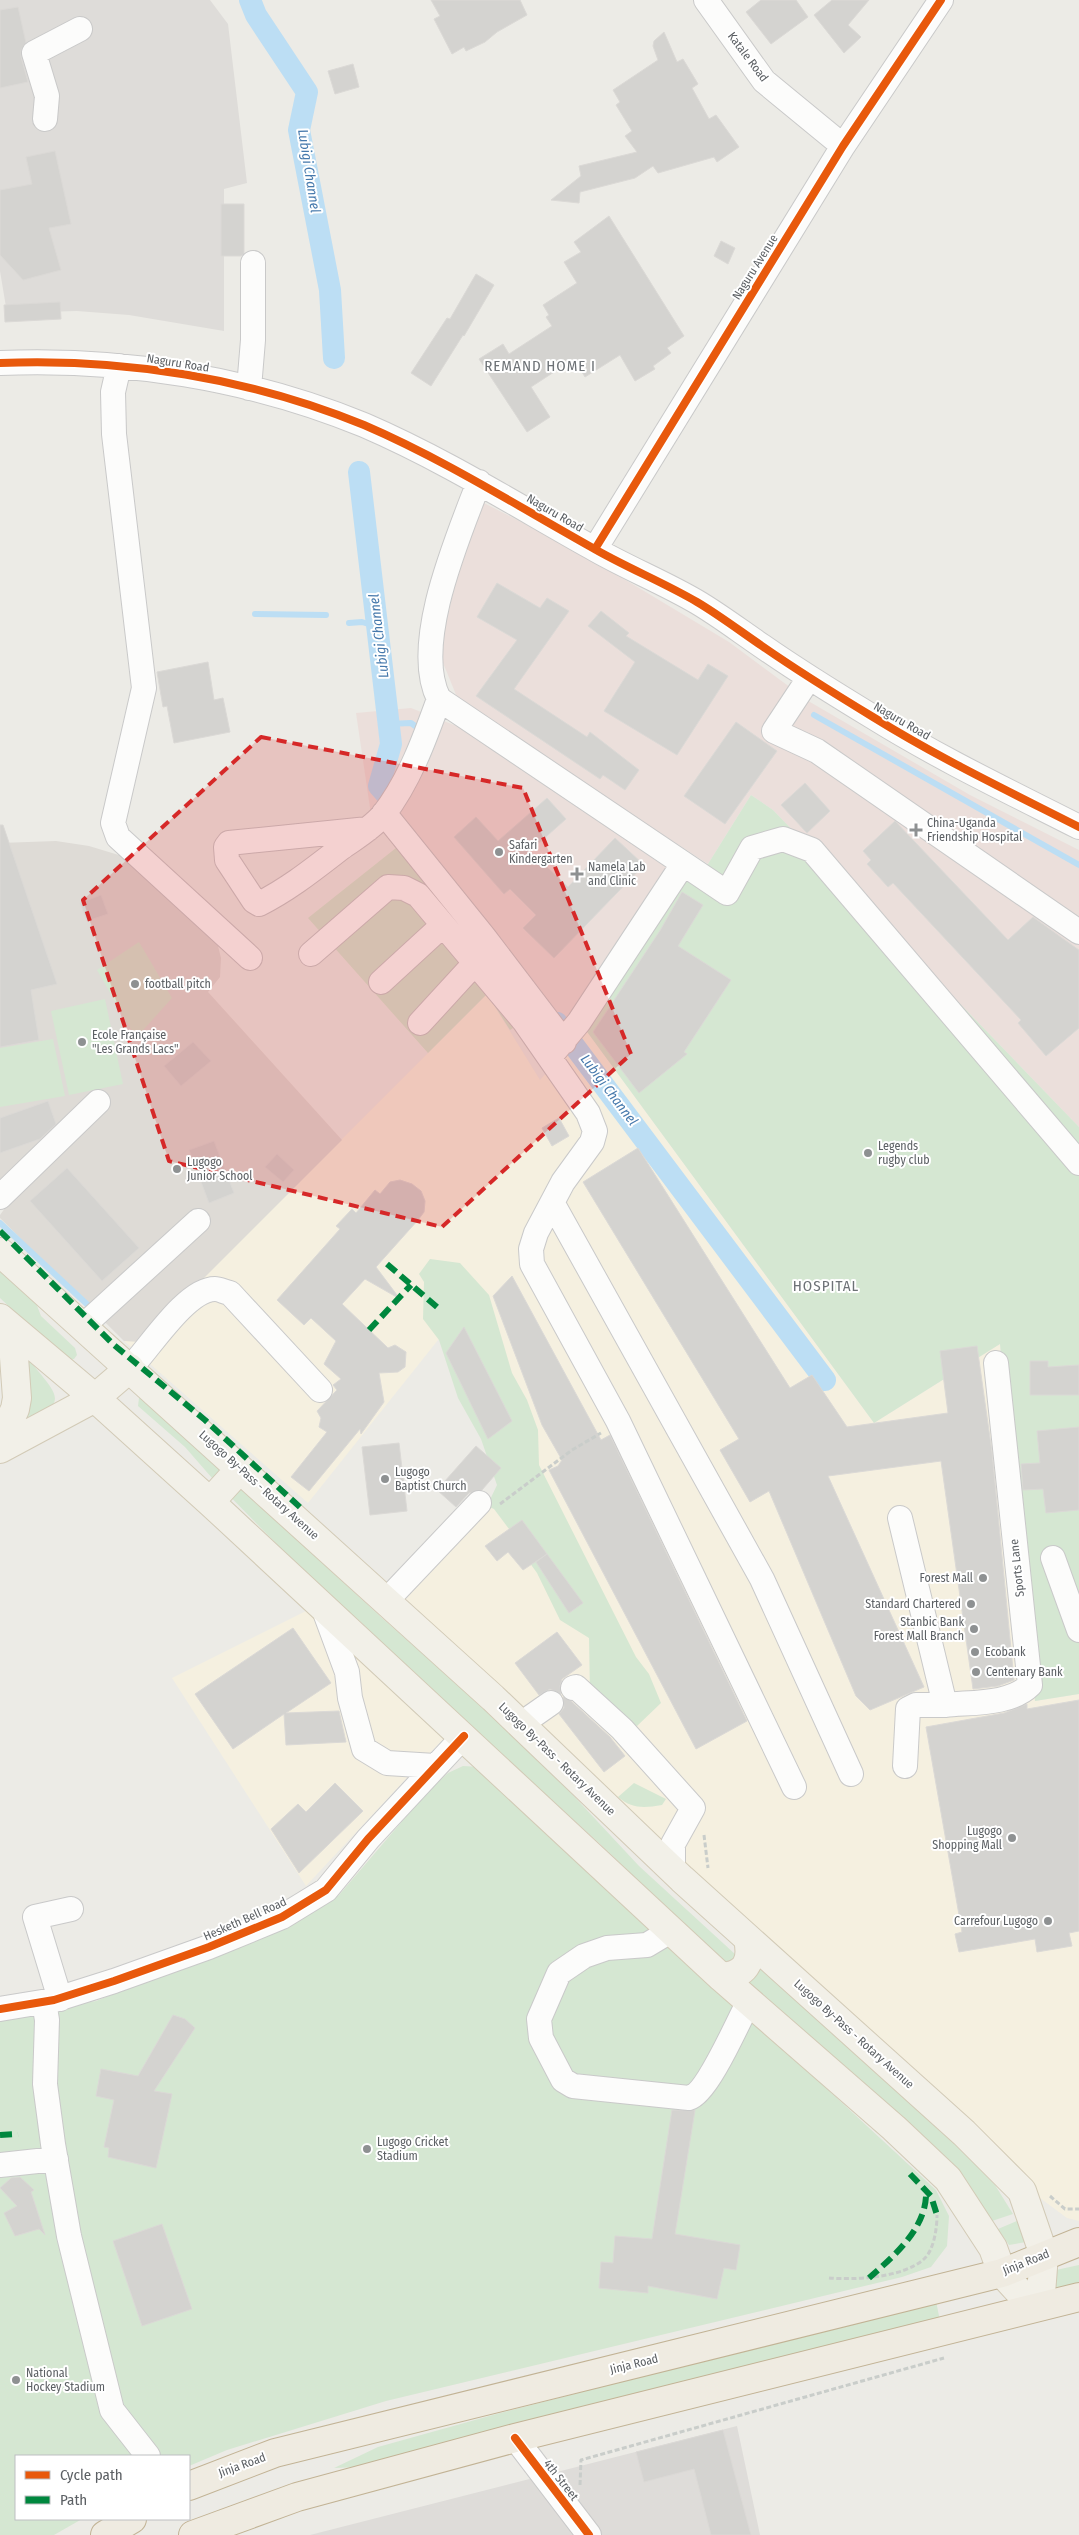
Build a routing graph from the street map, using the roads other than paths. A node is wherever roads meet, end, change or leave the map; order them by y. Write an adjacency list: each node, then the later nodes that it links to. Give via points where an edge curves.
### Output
1 (706, 0): 5 (street, Katale Road, via 764,82)
2 (941, 0): 5 (street, Naguru Avenue)
3 (80, 29): 4 (street, via 34,53 47,96)
4 (46, 118)
5 (843, 146): 11 (street, Naguru Avenue)
6 (253, 263): 9 (street, via 253,340)
7 (0, 363): 8 (street, Naguru Road, via 54,361)
8 (119, 366): 9 (street, Naguru Road, via 189,375); 20 (street, via 113,392 114,434 144,688 113,823 118,837)
9 (248, 388): 10 (street, Naguru Road, via 363,425)
10 (478, 482): 11 (street, Naguru Road); 13 (street, via 457,540 434,621 429,660)
11 (595, 549): 12 (street, Naguru Road, via 698,603)
12 (809, 678): 15 (street, Naguru Road, via 970,772); 18 (street, via 774,732 817,751)
13 (439, 699): 14 (street, via 419,750); 16 (street)
14 (376, 821): 14 (street, via 259,904 225,853 229,843); 24 (street, via 484,938)
15 (1079, 827)
16 (683, 864): 24 (street); 26 (street, via 727,893 752,848 784,839 812,850)
17 (443, 925): 19 (street, via 418,895 404,888 388,887); 21 (street); 22 (street)
18 (1079, 932)
19 (311, 954)
20 (250, 958)
21 (475, 964): 23 (street); 24 (street, via 524,1021)
22 (381, 982)
23 (420, 1023)
24 (556, 1050): 28 (street, via 595,1131 592,1142 563,1182)
25 (98, 1102): 27 (street)
26 (1079, 1163)
27 (0, 1198)
28 (553, 1204): 54 (street, via 762,1578); 55 (street, via 536,1233 531,1248 532,1264 618,1421)
29 (198, 1221): 32 (street)
30 (0, 1252): 32 (main road, Lugogo By-Pass - Rotary Avenue)
31 (6, 1324): 36 (main road); 37 (main road, via 17,1398)
32 (83, 1326): 34 (main road, Lugogo By-Pass - Rotary Avenue)
33 (996, 1363): 49 (street, Sports Lane, via 1030,1686 1021,1694 1008,1698)
34 (130, 1368): 35 (street, via 160,1330 199,1293 215,1288 230,1293); 36 (main road); 39 (main road, Lugogo By-Pass - Rotary Avenue)
35 (320, 1390)
36 (95, 1398): 38 (main road); 40 (main road)
37 (0, 1441)
38 (0, 1449)
39 (240, 1469): 40 (main road); 44 (main road, Lugogo By-Pass - Rotary Avenue)
40 (210, 1502): 45 (main road)
41 (486, 1506): 44 (street)
42 (900, 1518): 49 (street)
43 (1053, 1558): 46 (street)
44 (386, 1601): 50 (main road, Lugogo By-Pass - Rotary Avenue)
45 (323, 1606): 51 (main road); 52 (street, via 347,1672 350,1698 364,1749 387,1763)
46 (1079, 1630)
47 (572, 1688): 56 (street, via 576,1686 622,1729 693,1808 673,1844)
48 (551, 1703): 50 (street)
49 (945, 1705): 53 (street, via 916,1705 908,1709)
50 (521, 1724): 56 (main road, Lugogo By-Pass - Rotary Avenue)
51 (464, 1736): 52 (street, Hesketh Bell Road); 58 (main road)
52 (435, 1766): 61 (street, Hesketh Bell Road, via 326,1890 282,1917 209,1947)
53 (905, 1766)
54 (850, 1774)
55 (794, 1787)
56 (673, 1871): 59 (main road, Lugogo By-Pass - Rotary Avenue)
57 (71, 1909): 61 (street, via 36,1917)
58 (672, 1930): 60 (main road); 62 (street, via 647,1945 607,1948 584,1956 558,1973 539,2019 541,2038 563,2080 573,2086 598,2090 694,2097 702,2090)
59 (748, 1939): 60 (main road, via 751,1954 747,1965 739,1973); 67 (main road, Lugogo By-Pass - Rotary Avenue, via 956,2126 1022,2191)
60 (721, 1977): 62 (main road)
61 (52, 2000): 63 (street, Hesketh Bell Road); 64 (street, via 47,2020 45,2084)
62 (749, 2001): 68 (main road, via 948,2179 993,2248)
63 (0, 2009)
64 (56, 2159): 65 (street); 72 (street, via 69,2236 112,2410)
65 (0, 2166)
66 (1079, 2242): 67 (highway, Jinja Road)
67 (1044, 2255): 68 (highway, Jinja Road); 70 (main road, Lugogo By-Pass - Rotary Avenue)
68 (1002, 2273): 70 (main road); 73 (highway, Jinja Road, via 275,2453)
69 (1079, 2297): 70 (highway)
70 (1037, 2307): 71 (highway)
71 (515, 2438): 76 (highway, via 297,2497); 77 (street, 4th Street)
72 (147, 2455)
73 (190, 2486)
74 (130, 2520): 75 (highway)
75 (105, 2535)
76 (193, 2535)
77 (589, 2535)

